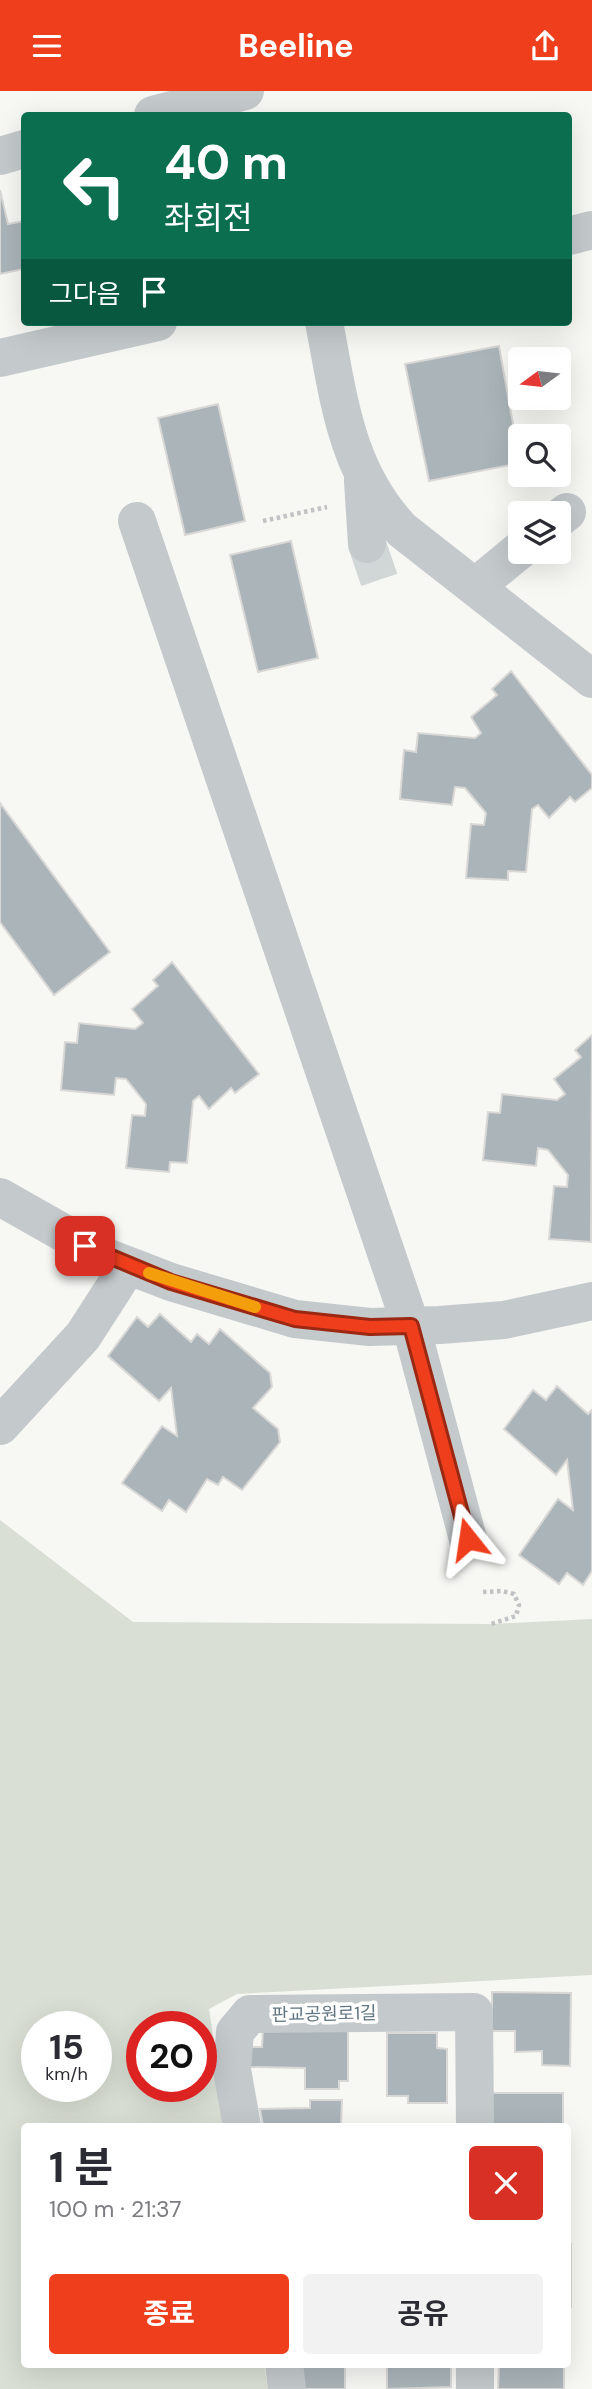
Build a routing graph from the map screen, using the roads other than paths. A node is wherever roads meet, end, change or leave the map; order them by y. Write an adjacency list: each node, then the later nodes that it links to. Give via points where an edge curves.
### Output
1 (245, 91): 3 (street)
2 (260, 91): 4 (street)
3 (164, 112)
4 (266, 112)
5 (21, 150): 6 (street)
6 (0, 156)
7 (592, 230): 8 (street)
8 (572, 235)
9 (141, 326): 11 (street)
10 (325, 326): 12 (street)
11 (0, 358)
12 (363, 479): 14 (street); 16 (street, via 379,506 402,530)
13 (137, 521): 21 (street)
14 (367, 544)
15 (508, 560): 16 (street)
16 (475, 587): 17 (street)
17 (592, 679)
18 (0, 1197): 19 (street)
19 (128, 1266): 21 (street, via 295,1319); 22 (street, via 83,1336)
20 (592, 1301): 21 (street, via 504,1320)
21 (411, 1326): 23 (street)
22 (0, 1426)
23 (468, 1539)
24 (241, 2123): 25 (street, 판교공원로1길, via 232,2070 235,2032 250,2014 474,2012)
25 (475, 2123)
26 (284, 2368): 28 (street)
27 (475, 2368): 29 (street)
28 (287, 2389)
29 (475, 2389)

